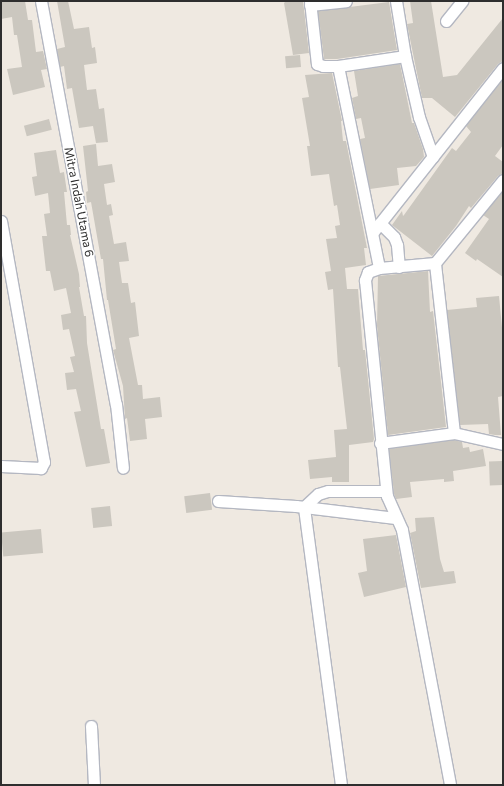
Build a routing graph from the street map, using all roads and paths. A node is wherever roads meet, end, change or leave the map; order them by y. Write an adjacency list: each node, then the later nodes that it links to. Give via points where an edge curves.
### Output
1 (41, 1): 22 (street, Mitra Indah Utama 6, via 116,404)
2 (346, 1): 5 (street)
3 (396, 1): 7 (street)
4 (462, 1): 6 (street)
5 (310, 3): 8 (street, via 317,64)
6 (446, 21)
7 (405, 56): 8 (street); 10 (street, via 419,117)
8 (338, 66): 14 (street)
9 (503, 68): 10 (street)
10 (434, 157): 13 (street)
11 (500, 184): 15 (street)
12 (1, 221): 21 (street, via 44,462 41,468)
13 (380, 223): 14 (street); 16 (street, via 394,237)
14 (373, 232): 17 (street)
15 (435, 263): 16 (street); 18 (street)
16 (399, 267): 17 (street)
17 (379, 268): 19 (street, via 368,272 365,280)
18 (454, 433): 19 (street); 20 (street)
19 (380, 443): 23 (street)
20 (503, 444)
21 (1, 466)
22 (123, 468)
23 (386, 492): 25 (street, via 345,491 318,494); 26 (street)
24 (218, 501): 25 (street)
25 (306, 505): 26 (street); 29 (street)
26 (395, 518): 30 (street, via 402,530)
27 (91, 726): 28 (street)
28 (94, 785)
29 (341, 785)
30 (450, 785)

